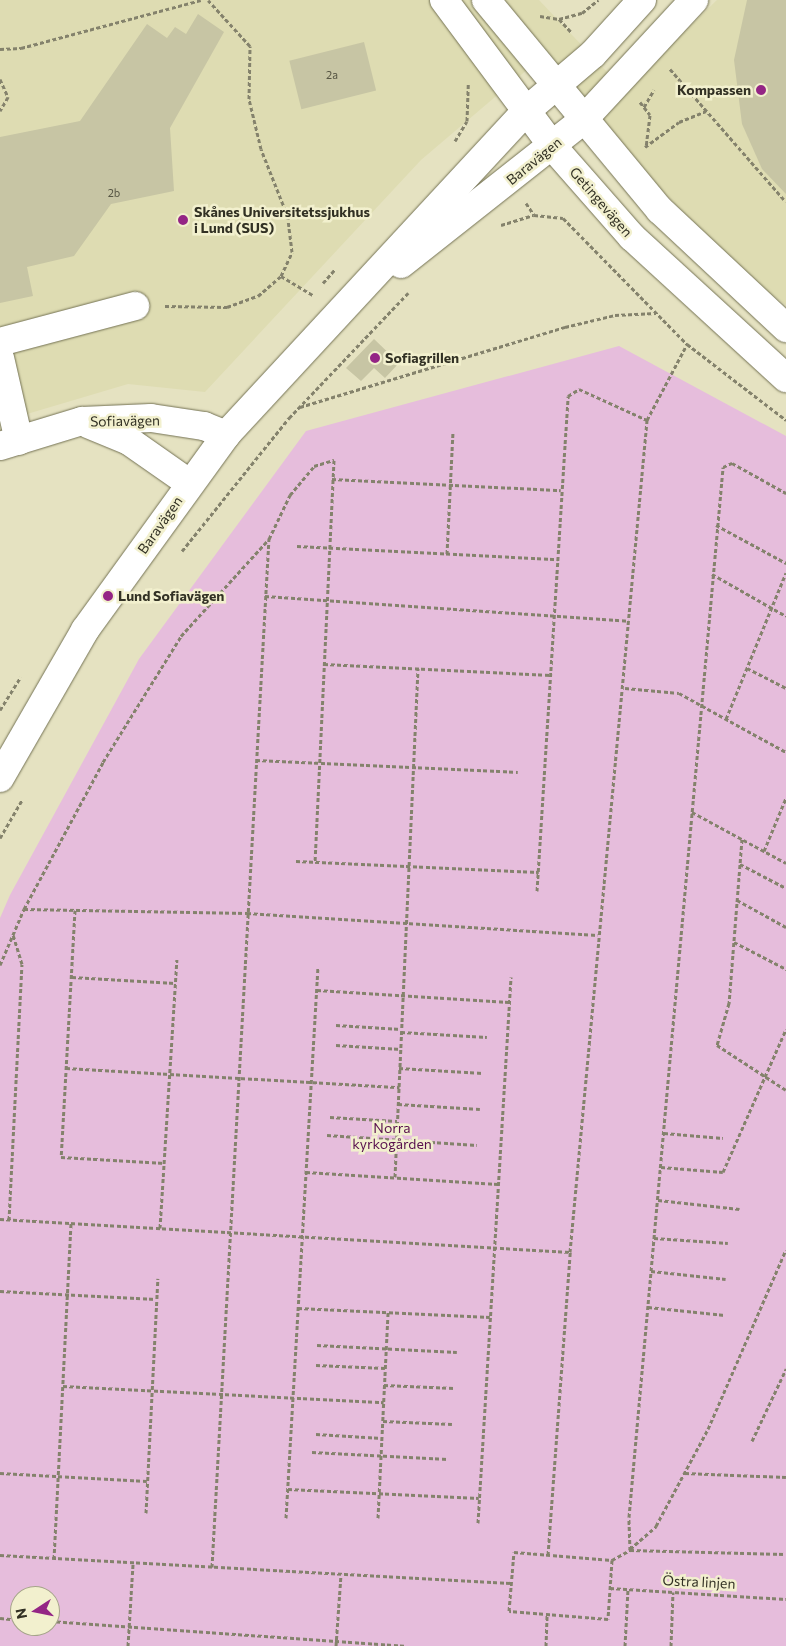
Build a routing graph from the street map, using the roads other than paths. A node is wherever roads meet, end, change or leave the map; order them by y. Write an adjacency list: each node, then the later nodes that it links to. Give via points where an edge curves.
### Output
1 (444, 0): 6 (street, Getingevägen)
2 (486, 0): 5 (street)
3 (642, 0): 5 (street, Baravägen, via 593,54)
4 (694, 0): 7 (street, Baravägen)
5 (554, 86): 6 (street, Baravägen); 7 (street)
6 (526, 111): 8 (street, Getingevägen); 9 (street, Baravägen)
7 (582, 121): 8 (street, Baravägen); 11 (street, via 698,249)
8 (553, 147): 9 (street, Baravägen); 14 (street, Getingevägen, via 677,282)
9 (354, 298): 16 (street, Baravägen)
10 (135, 306): 12 (street)
11 (786, 328)
12 (0, 342)
13 (0, 358): 17 (street)
14 (786, 378)
15 (82, 421): 16 (street, Sofiavägen, via 151,418 204,426); 17 (street, Sofiavägen); 18 (street, Sofiavägen, via 129,441)
16 (226, 435): 18 (street, Baravägen)
17 (10, 443)
18 (189, 483): 19 (street, Baravägen, via 85,630)
19 (0, 778)

